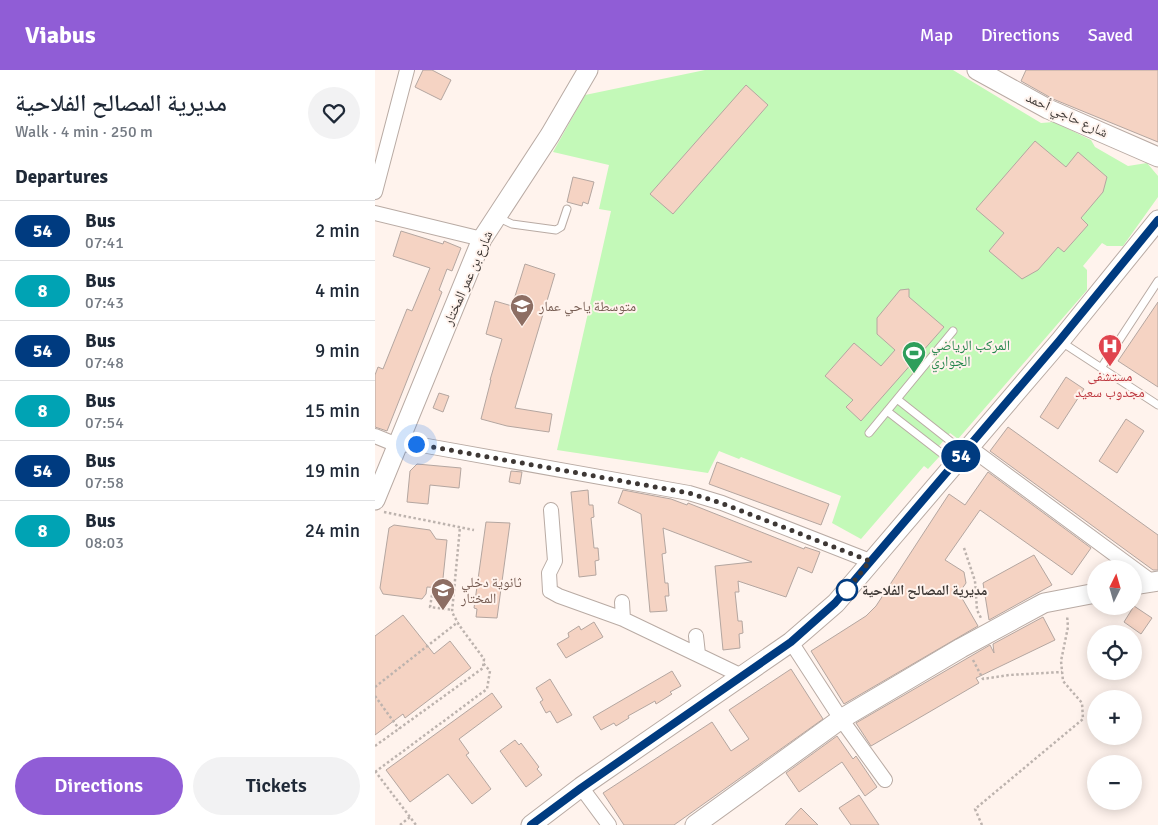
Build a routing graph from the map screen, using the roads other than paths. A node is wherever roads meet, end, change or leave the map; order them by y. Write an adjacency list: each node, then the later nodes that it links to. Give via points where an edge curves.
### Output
1 (407, 70): 5 (street)
2 (588, 70): 8 (street, شارع بن عمر المختار)
3 (977, 70): 4 (street, شارع حاجي أحمد, via 1048,108)
4 (1158, 157)
5 (375, 192)
6 (567, 209): 8 (lane, via 561,227 556,230 512,224)
7 (375, 213): 10 (street)
8 (497, 217): 10 (street, شارع بن عمر المختار)
9 (1158, 220): 13 (street)
10 (482, 239): 20 (street, شارع بن عمر المختار)
11 (1158, 281): 14 (lane)
12 (953, 331): 15 (lane)
13 (1059, 341): 14 (lane); 21 (street)
14 (1101, 368): 16 (lane)
15 (897, 399): 17 (lane); 21 (lane)
16 (1158, 405)
17 (887, 411): 18 (lane); 21 (lane)
18 (869, 433)
19 (375, 436): 20 (street)
20 (397, 445): 22 (street, شارع بن عمر المختار); 24 (street, via 416,444 689,493)
21 (963, 454): 24 (street); 25 (street)
22 (375, 500)
23 (551, 510): 28 (street, via 555,561 549,573 550,591)
24 (870, 561): 30 (street, via 835,603)
25 (1155, 581)
26 (1087, 594): 33 (street, via 1044,603)
27 (622, 602): 28 (street)
28 (623, 619): 31 (street, via 649,637)
29 (696, 636): 31 (street)
30 (791, 642): 32 (street); 33 (street)
31 (698, 654): 32 (street)
32 (742, 676): 35 (street)
33 (841, 719): 34 (street); 38 (street)
34 (885, 780)
35 (581, 788): 36 (street); 37 (street)
36 (531, 825)
37 (609, 825)
38 (695, 825)

